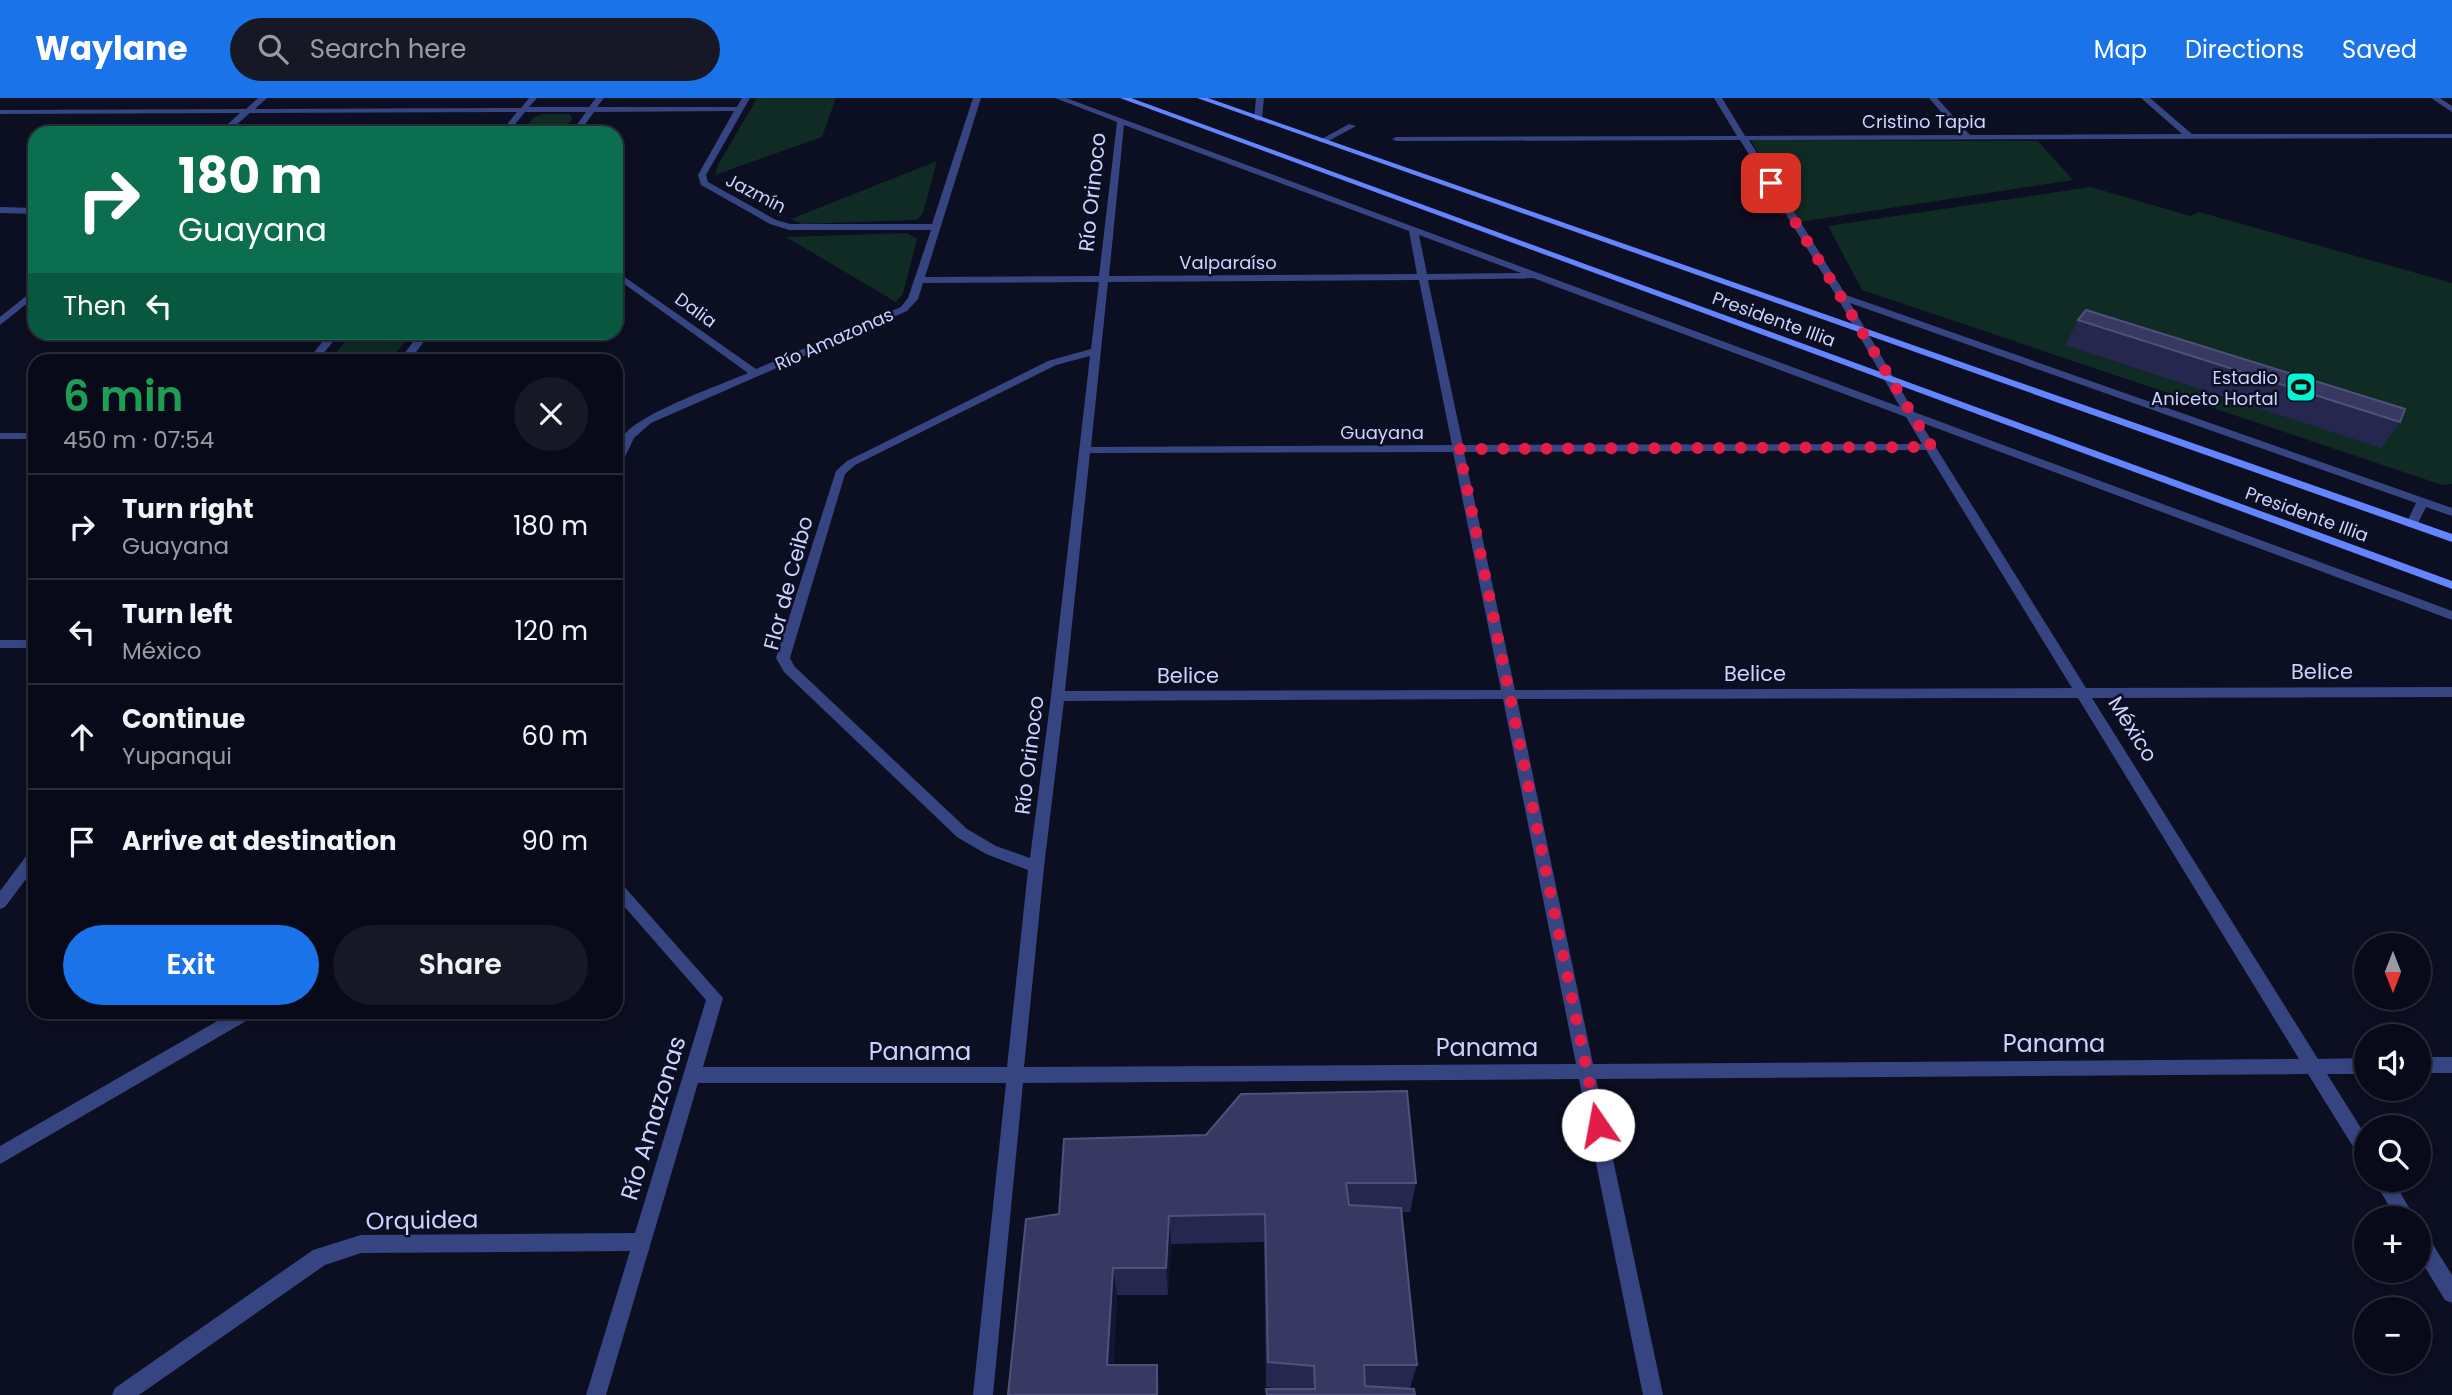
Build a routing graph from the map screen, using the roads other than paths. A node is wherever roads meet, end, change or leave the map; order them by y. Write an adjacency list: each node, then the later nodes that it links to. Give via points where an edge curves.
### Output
1 (263, 98): 18 (street)
2 (533, 98): 16 (street)
3 (600, 98): 14 (street)
4 (746, 98): 15 (street, Jazmín)
5 (976, 98): 34 (street, Río Amazonas)
6 (1059, 98): 21 (street)
7 (1124, 98): 49 (main road, Presidente Illia)
8 (1201, 98): 20 (main road, Presidente Illia)
9 (1260, 98): 20 (street)
10 (1718, 98): 28 (street, México)
11 (1933, 98): 29 (street)
12 (2145, 98): 26 (street)
13 (2435, 98): 17 (street)
14 (592, 109): 15 (street); 16 (street); 24 (street)
15 (740, 109): 34 (street, Jazmín, via 702,176 704,183 789,227)
16 (523, 110): 18 (street); 23 (street)
17 (2452, 110)
18 (248, 111): 19 (street); 22 (street)
19 (0, 112)
20 (1258, 119): 31 (main road, Presidente Illia)
21 (1121, 120): 35 (street); 38 (street, Río Orinoco)
22 (230, 126)
23 (510, 126)
24 (580, 126)
25 (1352, 126): 31 (street)
26 (2189, 136): 27 (street, Cristino Tapia); 29 (street, Cristino Tapia)
27 (2452, 136)
28 (1742, 137): 29 (street, Cristino Tapia); 30 (street, Cristino Tapia); 41 (street, México)
29 (1967, 137)
30 (1396, 139)
31 (1322, 141): 44 (main road, Presidente Illia)
32 (0, 211): 33 (street)
33 (28, 211)
34 (935, 228): 40 (street, Río Amazonas)
35 (1413, 229): 36 (street); 37 (street)
36 (1538, 276): 37 (street, Valparaíso); 50 (street)
37 (1423, 277): 38 (street, Valparaíso); 57 (street)
38 (1103, 278): 40 (street, Valparaíso); 46 (street, Río Orinoco)
39 (623, 279): 48 (street, Dalia)
40 (918, 280): 48 (street, Río Amazonas, via 913,299 904,309)
41 (1842, 297): 44 (street, México); 59 (street)
42 (28, 298): 43 (street)
43 (0, 322)
44 (1860, 330): 49 (street, México); 61 (main road, Presidente Illia)
45 (329, 340): 47 (street)
46 (1096, 351): 58 (street, Río Orinoco); 72 (street, Flor de Ceibo, via 1052,363 851,463 840,473 783,658 789,669 962,833)
47 (318, 354)
48 (755, 374): 54 (street, Río Amazonas, via 647,421)
49 (1888, 379): 50 (street, México); 63 (main road, Presidente Illia)
50 (1912, 415): 55 (street, México); 64 (street)
51 (0, 436): 52 (street)
52 (28, 436)
53 (623, 436): 54 (street)
54 (629, 436): 56 (street, Río Amazonas)
55 (1932, 447): 57 (street, Guayana); 68 (street, México)
56 (623, 448)
57 (1459, 449): 58 (street, Guayana); 69 (street)
58 (1085, 450): 70 (street, Río Orinoco)
59 (2423, 502): 60 (street); 61 (street)
60 (2452, 512)
61 (2412, 524): 62 (main road, Presidente Illia)
62 (2452, 538)
63 (2452, 585)
64 (2452, 616)
65 (28, 643): 66 (street)
66 (0, 644)
67 (2452, 692): 68 (street, Belice)
68 (2084, 693): 69 (street, Belice); 77 (street, México)
69 (1509, 695): 70 (street, Belice); 80 (street)
70 (1058, 696): 72 (street, Río Orinoco)
71 (28, 865): 74 (street)
72 (1036, 867): 82 (street, Río Orinoco)
73 (623, 895): 81 (street, Río Amazonas, via 715,998)
74 (0, 903)
75 (235, 1019): 84 (street)
76 (2452, 1065): 79 (street)
77 (2313, 1066): 78 (street, Panama); 80 (street, Panama); 83 (street, México)
78 (2354, 1066)
79 (2431, 1066)
80 (1587, 1071): 82 (street, Panama); 91 (street)
81 (692, 1075): 82 (street, Panama); 85 (street, Río Amazonas)
82 (1017, 1075): 90 (street, Río Orinoco)
83 (2354, 1133)
84 (0, 1156)
85 (642, 1242): 88 (street, Orquidea, via 361,1244 320,1257); 89 (street, Río Amazonas)
86 (2431, 1259): 87 (street)
87 (2452, 1293)
88 (122, 1395)
89 (596, 1395)
90 (983, 1395)
91 (1653, 1395)

